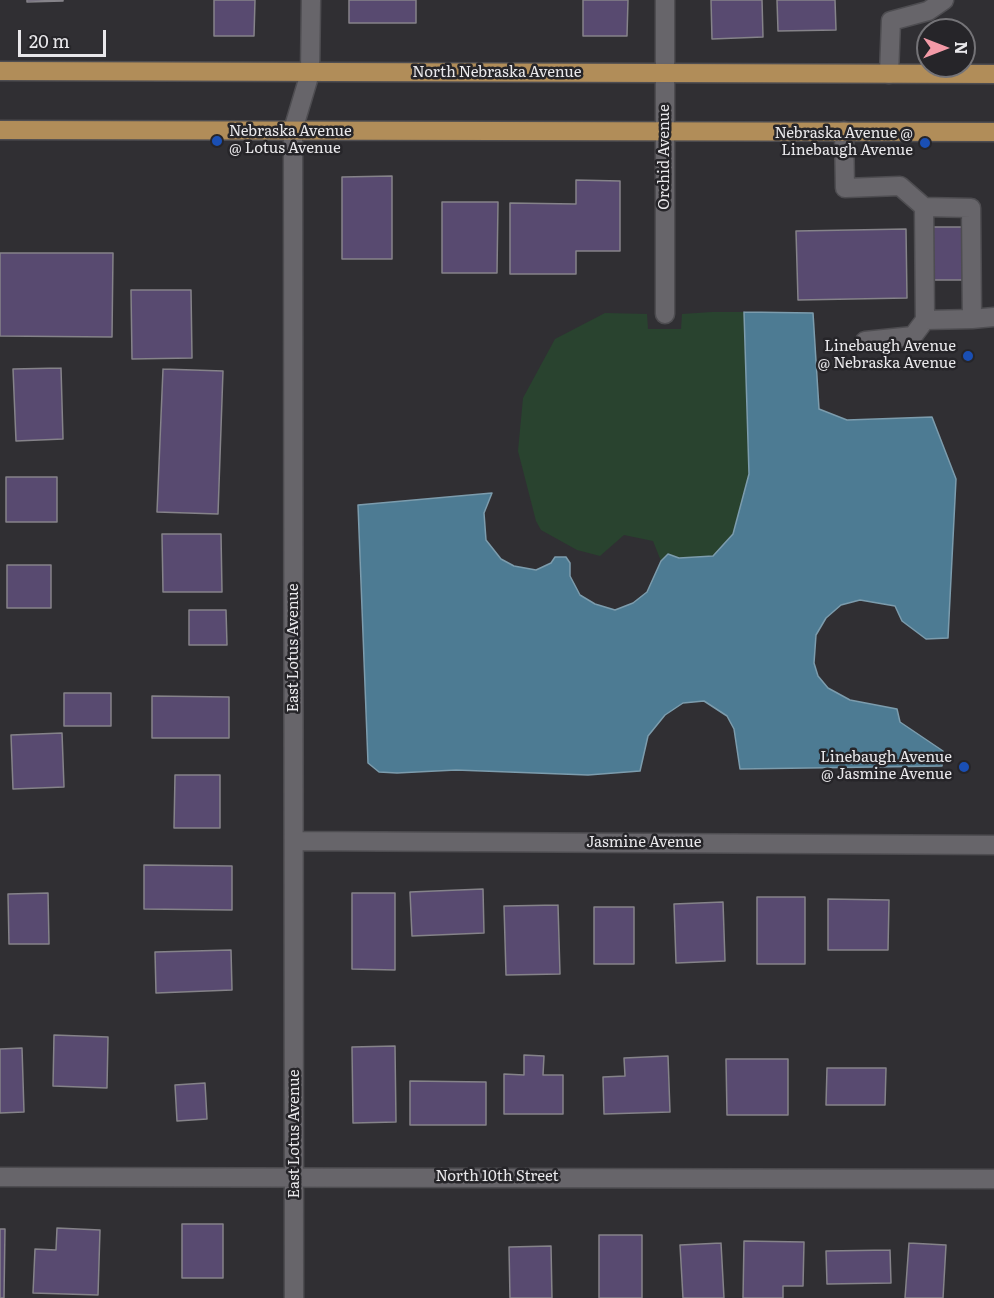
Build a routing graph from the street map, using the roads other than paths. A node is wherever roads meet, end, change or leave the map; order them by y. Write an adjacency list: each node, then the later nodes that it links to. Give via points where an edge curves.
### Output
1 (311, 0): 5 (street, East Lotus Avenue)
2 (665, 0): 6 (street, Orchid Avenue)
3 (944, 0): 7 (street, via 928,11 891,21)
4 (0, 72): 5 (main road, North Nebraska Avenue)
5 (310, 73): 6 (main road, North Nebraska Avenue); 10 (street, East Lotus Avenue)
6 (665, 73): 7 (main road, North Nebraska Avenue); 11 (street, Orchid Avenue)
7 (889, 74): 8 (main road, North Nebraska Avenue)
8 (994, 74)
9 (0, 130): 10 (main road)
10 (292, 130): 11 (main road); 20 (street, East Lotus Avenue)
11 (665, 131): 12 (main road); 15 (street, Orchid Avenue)
12 (844, 131): 13 (main road); 14 (street, via 845,188 900,186)
13 (994, 132)
14 (924, 207): 17 (street, via 972,208); 18 (street)
15 (665, 314)
16 (994, 317): 17 (street)
17 (972, 319): 18 (street)
18 (925, 320): 19 (street, via 913,336)
19 (865, 340)
20 (294, 841): 21 (street, Jasmine Avenue); 23 (street, East Lotus Avenue)
21 (994, 845)
22 (0, 1177): 23 (street, North 10th Street)
23 (295, 1177): 24 (street, North 10th Street); 25 (street, East Lotus Avenue)
24 (994, 1179)
25 (294, 1298)

